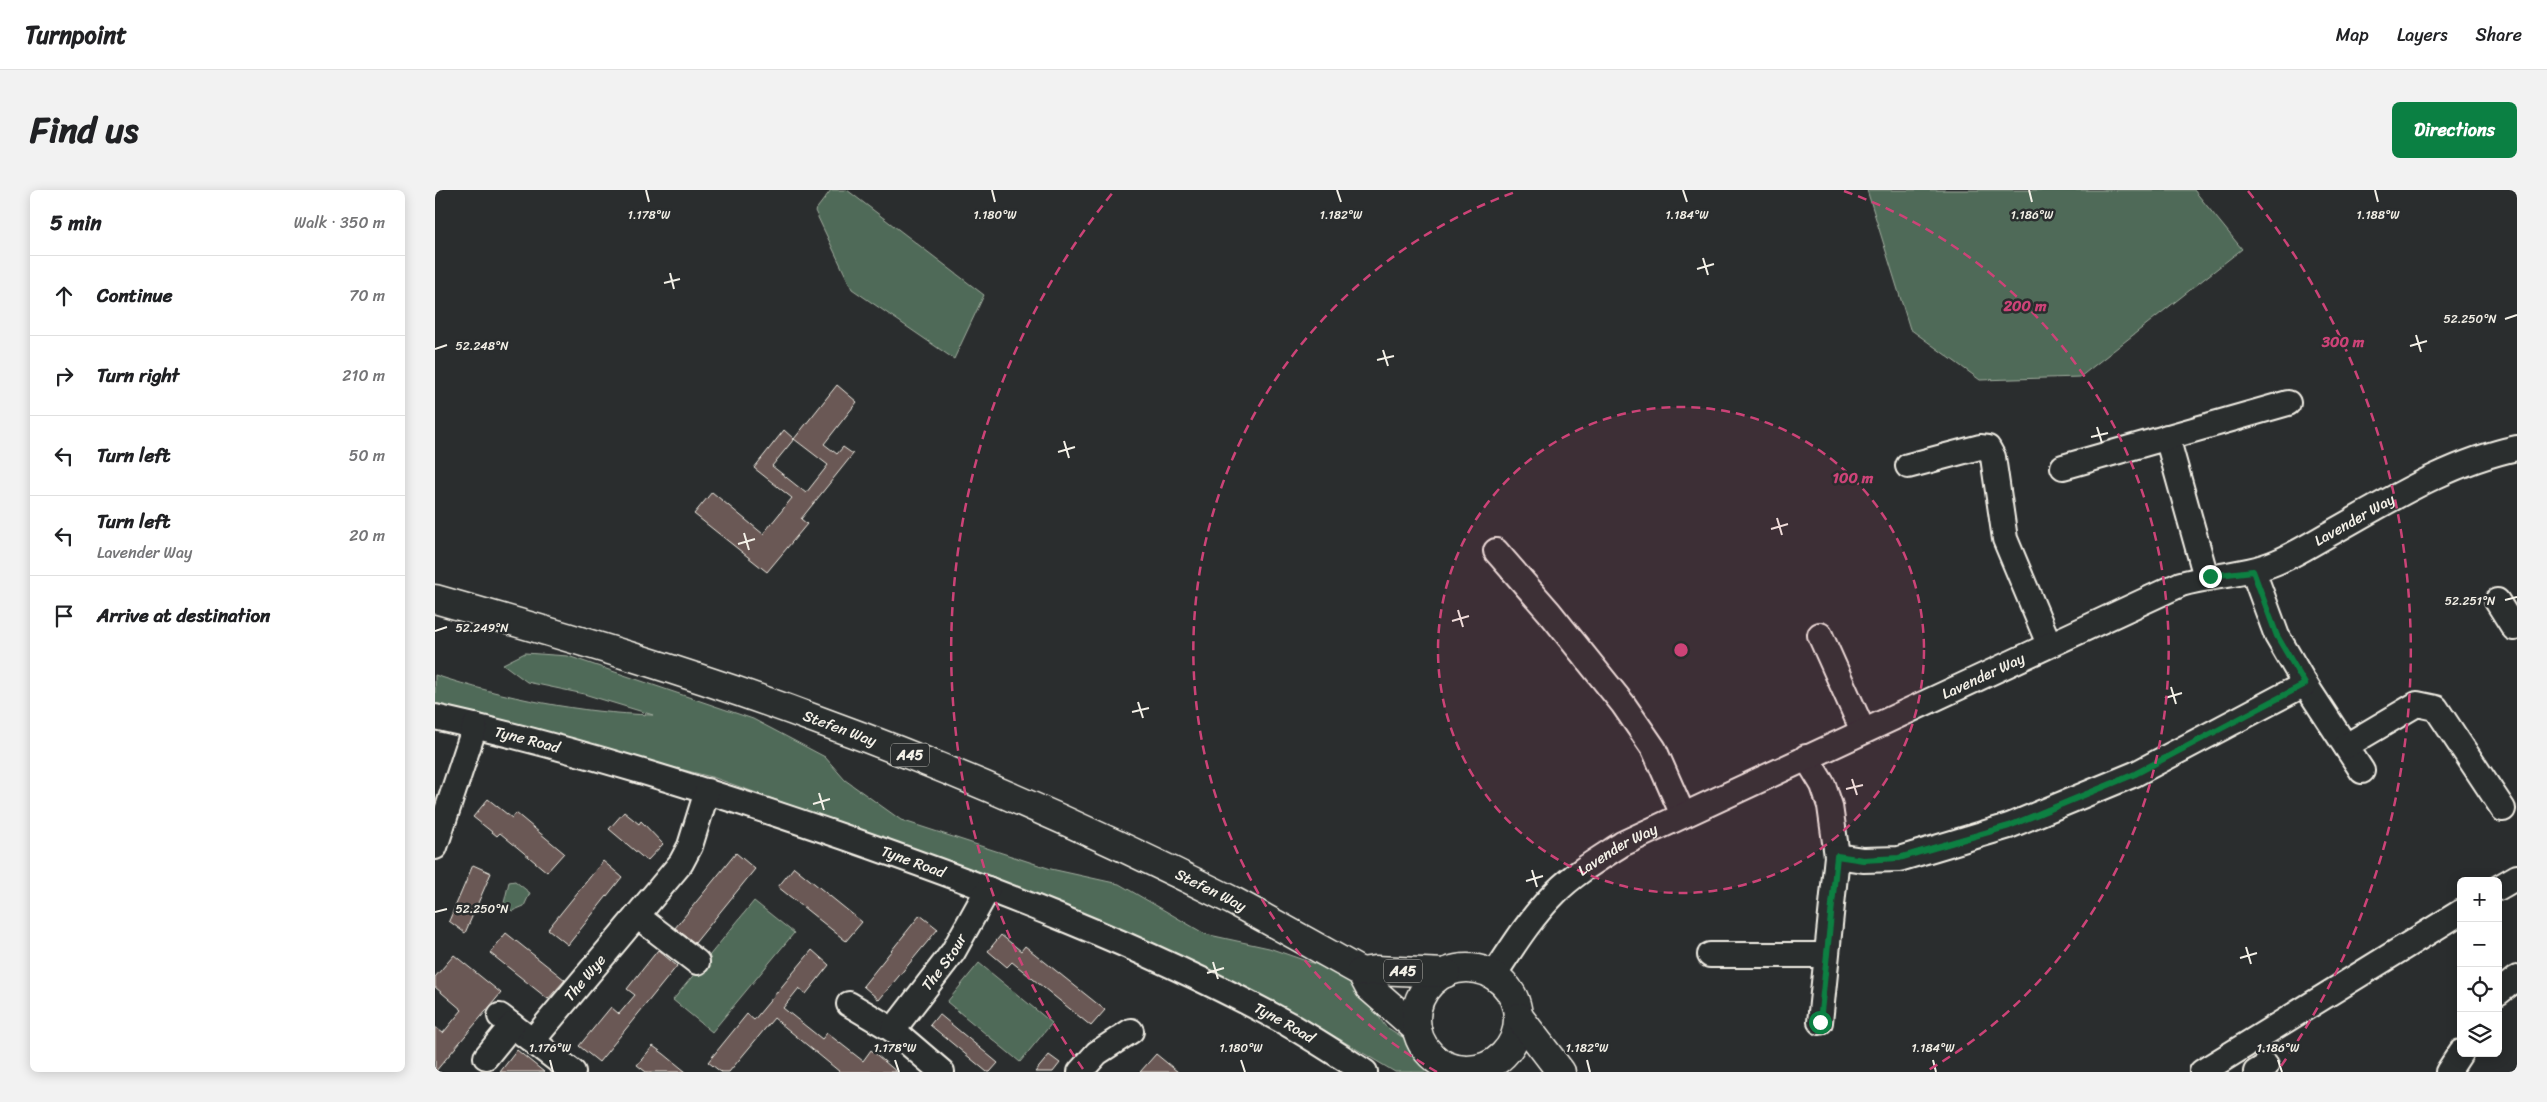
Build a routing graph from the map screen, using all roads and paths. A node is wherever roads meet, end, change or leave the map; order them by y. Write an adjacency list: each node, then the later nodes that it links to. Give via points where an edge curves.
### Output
1 (2288, 403): 2 (street)
2 (2167, 437): 5 (street); 8 (street)
3 (2517, 448): 7 (street, Lavender Way, via 2463,465 2413,487 2297,552)
4 (1908, 466): 13 (street, via 1988,448 1993,457 2005,540)
5 (2063, 467)
6 (1496, 551): 23 (street, via 1623,704 1654,749)
7 (2253, 571): 8 (street, Lavender Way); 14 (street, via 2277,636)
8 (2206, 577): 13 (street, Lavender Way, via 2181,584)
9 (435, 599): 34 (highway, Stefen Way / A45, via 672,668 918,758 1119,846 1234,902)
10 (2497, 601): 11 (street, via 2514,628)
11 (2517, 626)
12 (1819, 635): 17 (street)
13 (2049, 644): 17 (street, Lavender Way)
14 (2305, 684): 18 (street); 25 (street, via 2135,774 2009,826 1899,858 1863,860)
15 (435, 717): 16 (street, Tyne Road)
16 (475, 726): 21 (street, Tyne Road, via 606,760); 24 (street)
17 (1863, 730): 19 (street, Lavender Way)
18 (2346, 746): 20 (street); 22 (street, via 2417,704 2436,708)
19 (1806, 757): 23 (street, Lavender Way); 25 (street, via 1831,806)
20 (2362, 771)
21 (707, 791): 28 (street, Tyne Road); 30 (street, The Wye, via 690,846 681,863)
22 (2503, 809)
23 (1683, 815): 36 (street, Lavender Way, via 1621,844 1556,891 1525,927)
24 (435, 848)
25 (1837, 856): 32 (street)
26 (2517, 877): 27 (street)
27 (2502, 886)
28 (988, 889): 43 (street, The Stour, via 953,952); 51 (street, Tyne Road, via 1191,975 1289,1025)
29 (2457, 914): 53 (street)
30 (637, 916): 33 (street); 45 (street, The Wye)
31 (1711, 955): 32 (street)
32 (1827, 955): 41 (street)
33 (697, 962)
34 (1361, 972): 35 (highway, A45); 42 (highway, Stefen Way / A45, via 1369,987)
35 (1446, 973): 36 (highway, via 1462,968); 42 (highway, via 1432,982 1422,996 1416,1012)
36 (1494, 975): 40 (highway, via 1511,994)
37 (2517, 978): 38 (street)
38 (2502, 990)
39 (849, 1004): 43 (street)
40 (1519, 1017): 47 (highway, via 1517,1034 1509,1049); 52 (highway)
41 (1820, 1022)
42 (1417, 1029): 47 (highway, via 1423,1045 1434,1058 1449,1067 1465,1071)
43 (893, 1030): 49 (street)
44 (1131, 1031): 50 (street, via 1097,1053)
45 (533, 1040): 46 (street, via 506,1020); 48 (street)
46 (485, 1057)
47 (1487, 1070)
48 (573, 1072)
49 (942, 1072)
50 (1080, 1072)
51 (1365, 1072)
52 (1561, 1072)
53 (2202, 1072)

